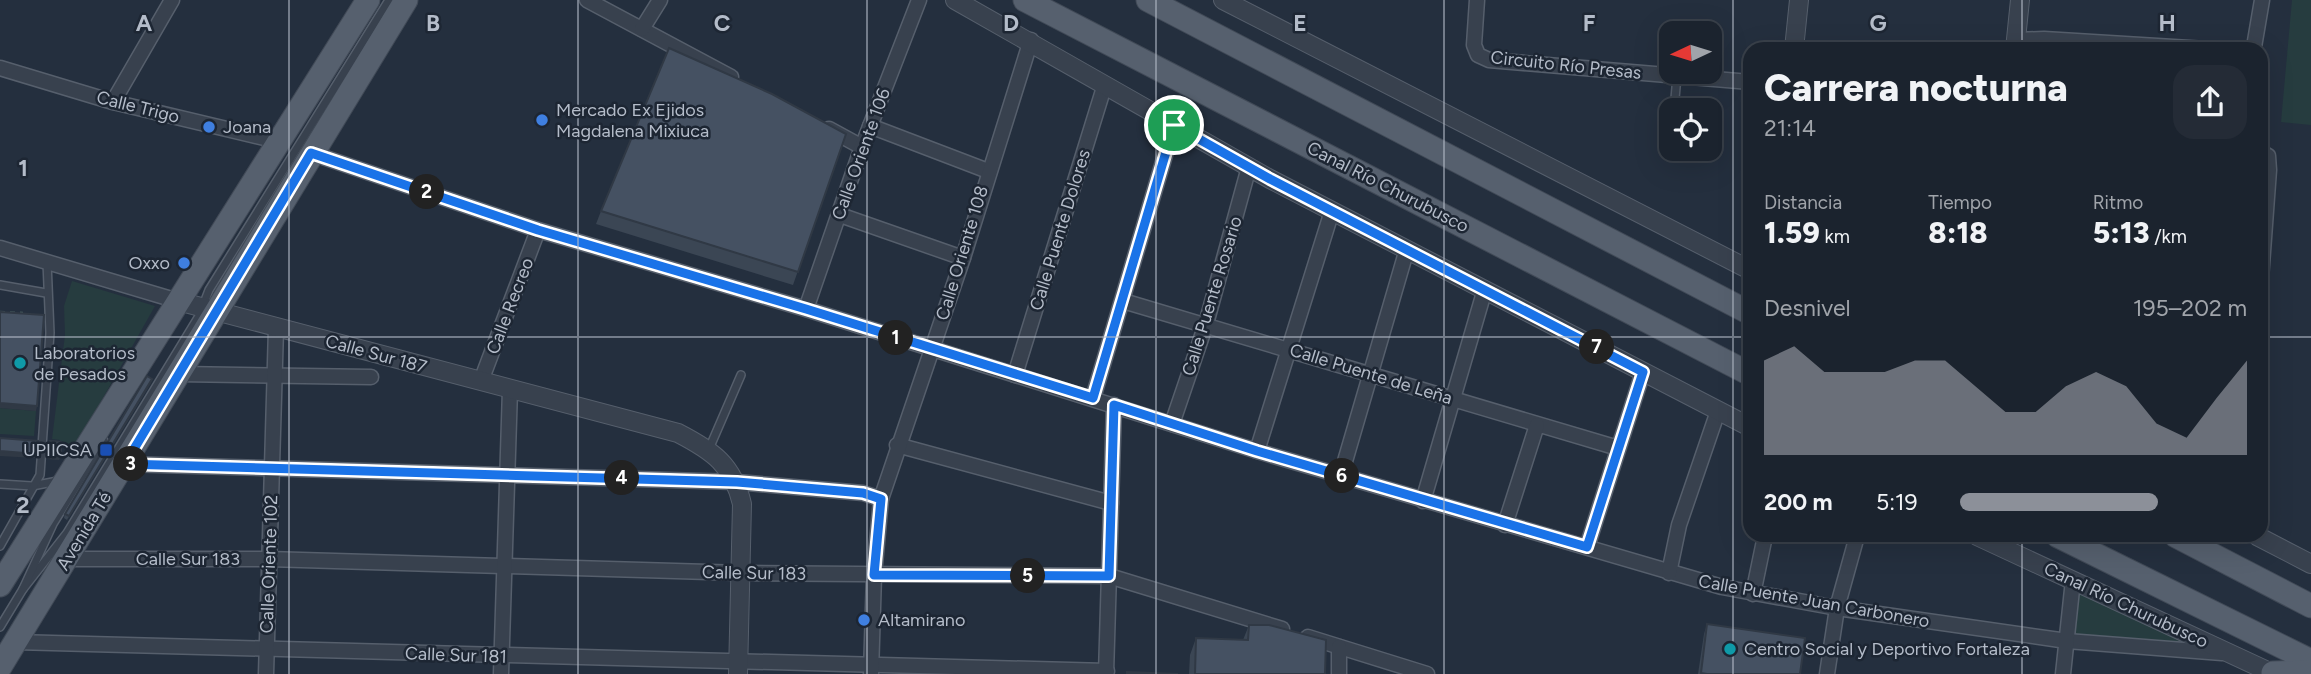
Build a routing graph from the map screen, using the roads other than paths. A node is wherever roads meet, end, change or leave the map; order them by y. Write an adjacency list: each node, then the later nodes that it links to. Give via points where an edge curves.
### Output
1 (172, 0): 29 (street)
2 (368, 0): 33 (main road, Avenida Té)
3 (389, 0): 52 (lane)
4 (406, 0): 35 (main road, Avenida Té)
5 (587, 0): 16 (street)
6 (660, 0): 16 (street)
7 (919, 0): 32 (street, Calle Oriente 106)
8 (955, 0): 17 (street)
9 (1025, 0): 60 (main road, Canal Río Churubusco)
10 (1148, 0): 54 (main road)
11 (1223, 0): 47 (street)
12 (1477, 0): 24 (street, Circuito Río Presas, via 1474,45 1478,55 1489,60)
13 (1799, 0): 18 (street)
14 (2020, 0): 19 (street)
15 (2262, 0): 22 (street)
16 (642, 29): 27 (street)
17 (1031, 40): 28 (street); 38 (street, Calle Oriente 108)
18 (1795, 42)
19 (2015, 42)
20 (2030, 42): 21 (street)
21 (2093, 42)
22 (2256, 42)
23 (0, 68): 29 (street, Calle Trigo)
24 (1659, 74)
25 (1722, 80): 26 (street, Circuito Río Presas)
26 (1743, 81)
27 (744, 84)
28 (1105, 84): 31 (street); 66 (street, Calle Puente Dolores)
29 (113, 102): 33 (street, Calle Trigo)
30 (815, 122): 34 (street)
31 (1174, 125): 37 (street); 51 (street)
32 (870, 126): 34 (street, Calle Oriente 106); 38 (street)
33 (277, 141): 52 (main road, Avenida Té)
34 (862, 147): 41 (street, Calle Oriente 106)
35 (311, 153): 42 (street); 52 (main road, Avenida Té)
36 (2268, 156): 39 (street)
37 (1249, 167): 40 (street); 55 (street, Calle Puente Rosario)
38 (988, 171): 45 (street, Calle Oriente 108)
39 (2268, 181)
40 (1332, 211): 44 (street); 58 (street)
41 (840, 215): 45 (street); 53 (street, Calle Oriente 106)
42 (538, 230): 53 (street); 68 (street, Calle Recreo)
43 (0, 247): 46 (street, Calle Sur 187)
44 (1407, 249): 49 (street); 62 (street)
45 (963, 258): 57 (street, Calle Oriente 108)
46 (48, 261): 50 (lane); 52 (street, Calle Sur 187)
47 (1743, 266)
48 (0, 285): 50 (lane)
49 (1485, 289): 61 (street); 71 (street)
50 (47, 293): 89 (lane, via 50,313 40,475)
51 (1124, 301): 55 (street, Calle Puente de Leña); 70 (street)
52 (199, 303): 56 (street, Calle Sur 187); 59 (lane); 63 (main road, Avenida Té); 86 (main road, Avenida Té); 112 (lane, via 66,533)
53 (806, 309): 57 (street, Calle Puente Juan Carbonero)
54 (1743, 309)
55 (1206, 324): 58 (street, Calle Puente de Leña); 74 (street, Calle Puente Rosario)
56 (276, 328): 64 (street, Calle Oriente 102); 68 (street, Calle Sur 187)
57 (931, 349): 66 (street, Calle Puente Juan Carbonero); 78 (street, Calle Oriente 108)
58 (1288, 349): 62 (street, Calle Puente de Leña); 81 (street)
59 (158, 353)
60 (1743, 370)
61 (1643, 372): 73 (street); 79 (street)
62 (1370, 373): 71 (street, Calle Puente de Leña); 85 (street)
63 (179, 374): 64 (street, Calle Sur 187); 82 (main road, Avenida Té)
64 (274, 375): 67 (street, Calle Sur 187); 83 (street, Calle Oriente 102)
65 (741, 375): 80 (lane)
66 (1015, 375): 70 (street, Calle Puente Juan Carbonero)
67 (371, 377)
68 (481, 382): 69 (street, Calle Sur 187)
69 (510, 389): 80 (street, Calle Sur 187, via 678,433); 84 (street)
70 (1093, 398): 72 (street, Calle Puente Juan Carbonero)
71 (1454, 399): 76 (street, Calle Puente de Leña); 91 (street)
72 (1114, 405): 74 (street, Calle Puente Juan Carbonero); 92 (street)
73 (1718, 411): 75 (street); 107 (street, via 1679,525)
74 (1172, 424): 81 (street, Calle Puente Juan Carbonero)
75 (1743, 424)
76 (1537, 425): 79 (street, Calle Puente de Leña); 93 (street)
77 (109, 433): 112 (lane, via 53,524)
78 (897, 446): 90 (street, Calle Oriente 108); 92 (street)
79 (1618, 448): 101 (street)
80 (709, 449): 87 (street, Calle Sur 187)
81 (1257, 451): 85 (street, Calle Puente Juan Carbonero)
82 (125, 464): 83 (street); 102 (main road, Avenida Té)
83 (272, 466): 84 (street); 103 (street, Calle Oriente 102)
84 (506, 475): 87 (street); 105 (street)
85 (1341, 475): 91 (street, Calle Puente Juan Carbonero)
86 (65, 479): 89 (lane); 111 (main road, Avenida Té)
87 (737, 482): 90 (street, via 863,493); 106 (street, via 743,504)
88 (0, 484): 89 (lane)
89 (32, 486): 100 (lane)
90 (881, 499): 108 (street, Calle Oriente 108)
91 (1423, 500): 93 (street, Calle Puente Juan Carbonero)
92 (1111, 503): 109 (street)
93 (1506, 524): 101 (street, Calle Puente Juan Carbonero)
94 (1764, 542): 113 (street)
95 (1855, 542): 115 (street)
96 (1990, 542): 110 (street, Canal Río Churubusco)
97 (2070, 542): 122 (main road, Canal Río Churubusco)
98 (2188, 542): 114 (main road)
99 (2268, 542): 104 (street)
100 (0, 546)
101 (1587, 547): 107 (street, Calle Puente Juan Carbonero)
102 (67, 559): 103 (street, Calle Sur 183); 116 (main road, Avenida Té)
103 (268, 559): 105 (street, Calle Sur 183); 119 (street, Calle Oriente 102)
104 (2311, 564)
105 (503, 565): 106 (street, Calle Sur 183); 121 (street)
106 (742, 573): 108 (street, Calle Sur 183); 124 (street)
107 (1669, 573): 113 (street, Calle Puente Juan Carbonero)
108 (874, 575): 109 (street, Calle Sur 183); 126 (street, Calle Oriente 108)
109 (1109, 576): 118 (street, Calle Sur 183); 127 (street)
110 (2073, 580): 117 (street); 120 (street, Canal Río Churubusco)
111 (0, 585)
112 (23, 589): 116 (lane)
113 (1753, 594): 115 (street, Calle Puente Juan Carbonero)
114 (2311, 606)
115 (1837, 608): 117 (street, Calle Puente Juan Carbonero); 134 (street)
116 (8, 635): 119 (street, Calle Sur 181); 123 (main road, Avenida Té)
117 (2067, 642): 120 (street, Calle Puente Juan Carbonero); 135 (street)
118 (1339, 647): 132 (street); 133 (street, Calle Sur 183)
119 (266, 649): 121 (street, Calle Sur 181); 130 (street, Calle Oriente 102)
120 (2230, 654): 125 (street, Canal Río Churubusco)
121 (502, 657): 124 (street, Calle Sur 181); 131 (street)
122 (2311, 662)
123 (0, 667)
124 (738, 669): 126 (street, Calle Sur 181)
125 (2250, 669): 129 (street, Canal Río Churubusco)
126 (871, 670): 127 (street, Calle Sur 181)
127 (1106, 672)
128 (2311, 672): 129 (main road)
129 (2274, 673)
130 (265, 674)
131 (501, 674)
132 (1339, 674)
133 (1427, 674)
134 (1827, 674)
135 (2063, 674)

